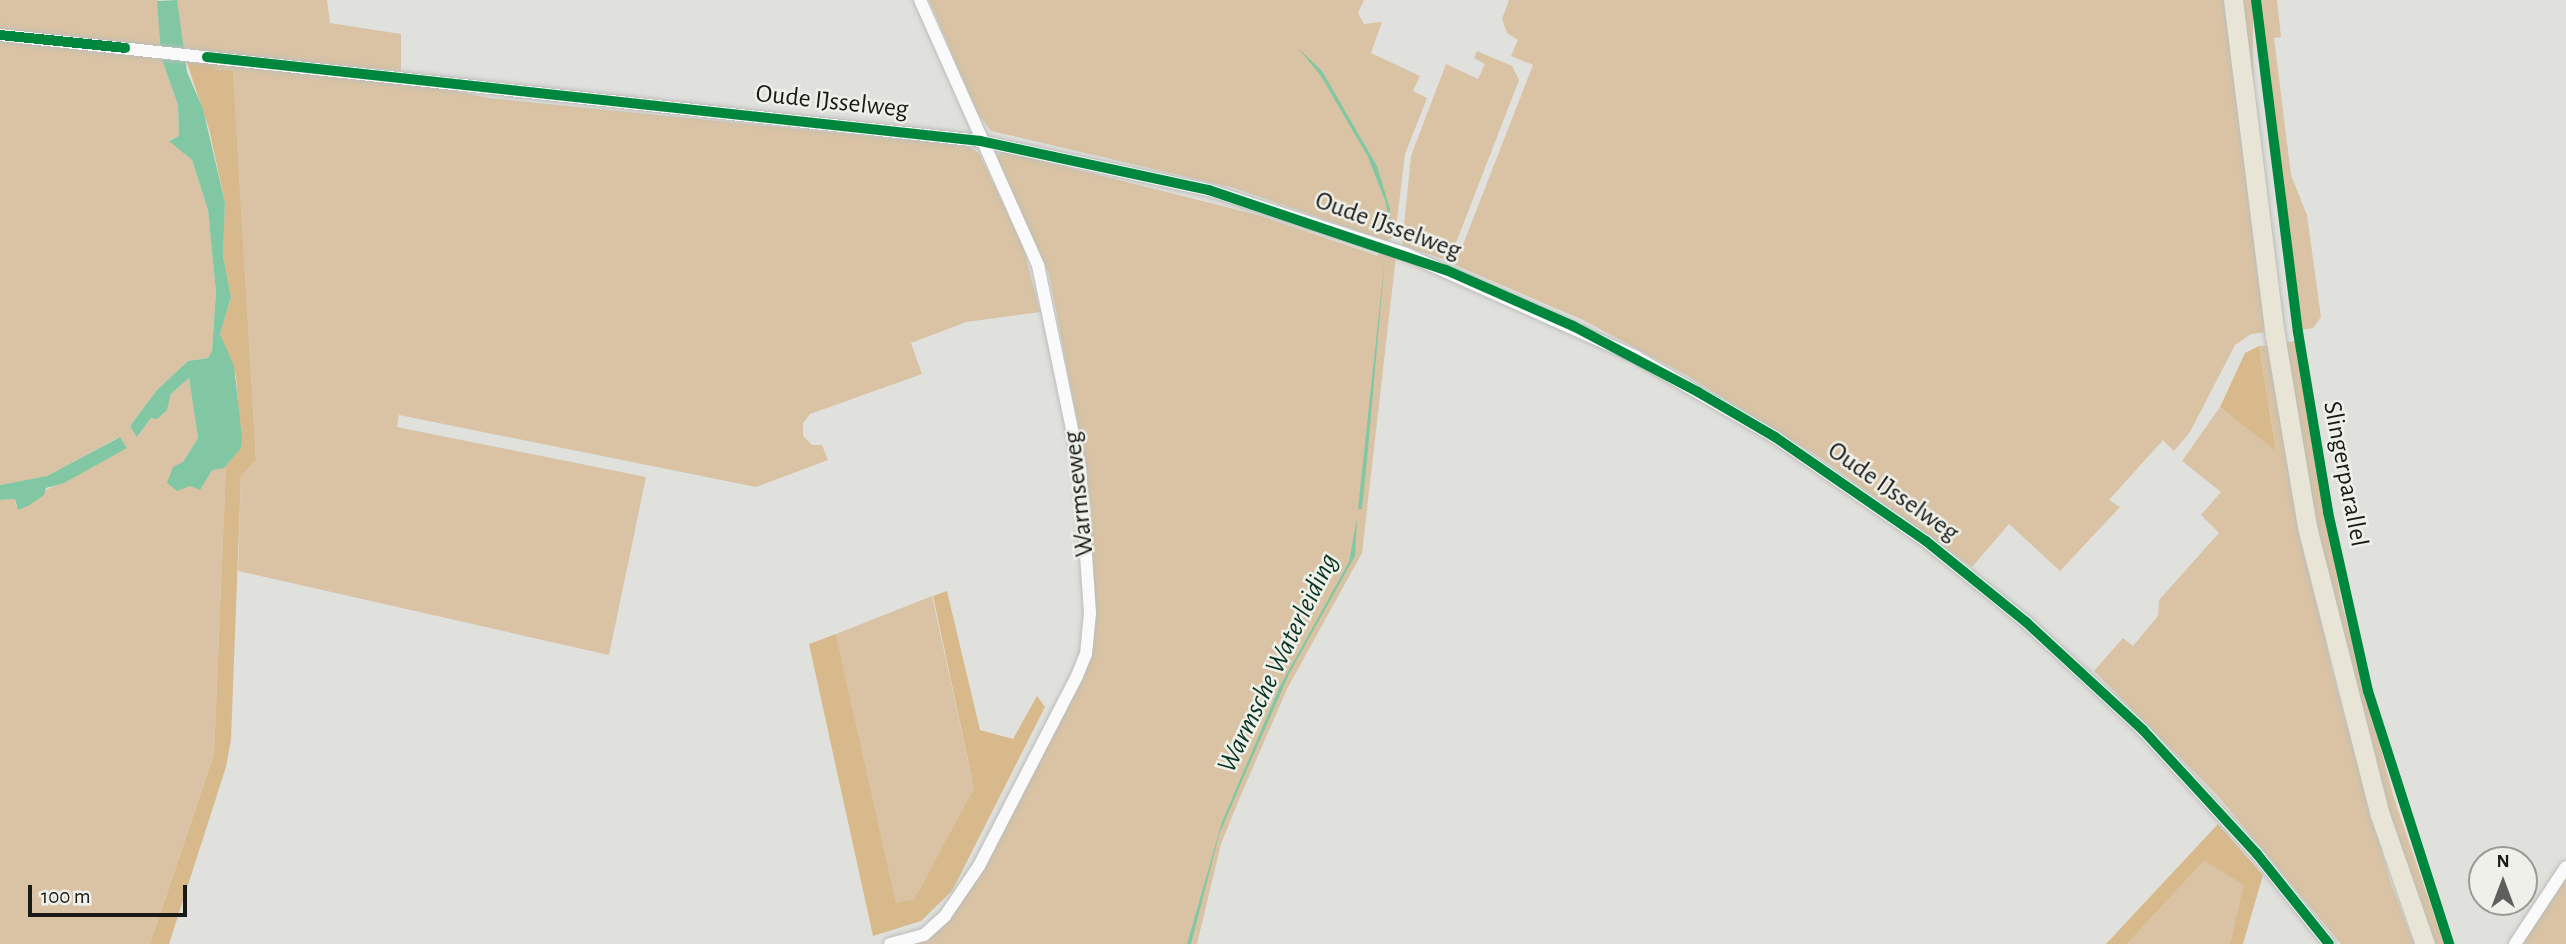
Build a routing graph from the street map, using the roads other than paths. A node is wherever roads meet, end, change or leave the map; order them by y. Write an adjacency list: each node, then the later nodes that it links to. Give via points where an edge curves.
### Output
1 (920, 0): 4 (street, Warmseweg)
2 (2233, 0): 8 (main road, Slingerparallel, via 2276,335 2307,527 2379,815)
3 (0, 35): 4 (street, Oude IJsselweg)
4 (980, 141): 6 (street, Warmseweg, via 1038,265 1048,307 1080,468 1090,614 1086,654 979,866 945,916 924,935); 7 (street, Oude IJsselweg, via 1209,190 1395,250 1573,326 1764,431 1926,541 2059,651 2198,788)
5 (2566, 867): 9 (street)
6 (890, 944)
7 (2329, 944)
8 (2425, 944)
9 (2515, 944)

